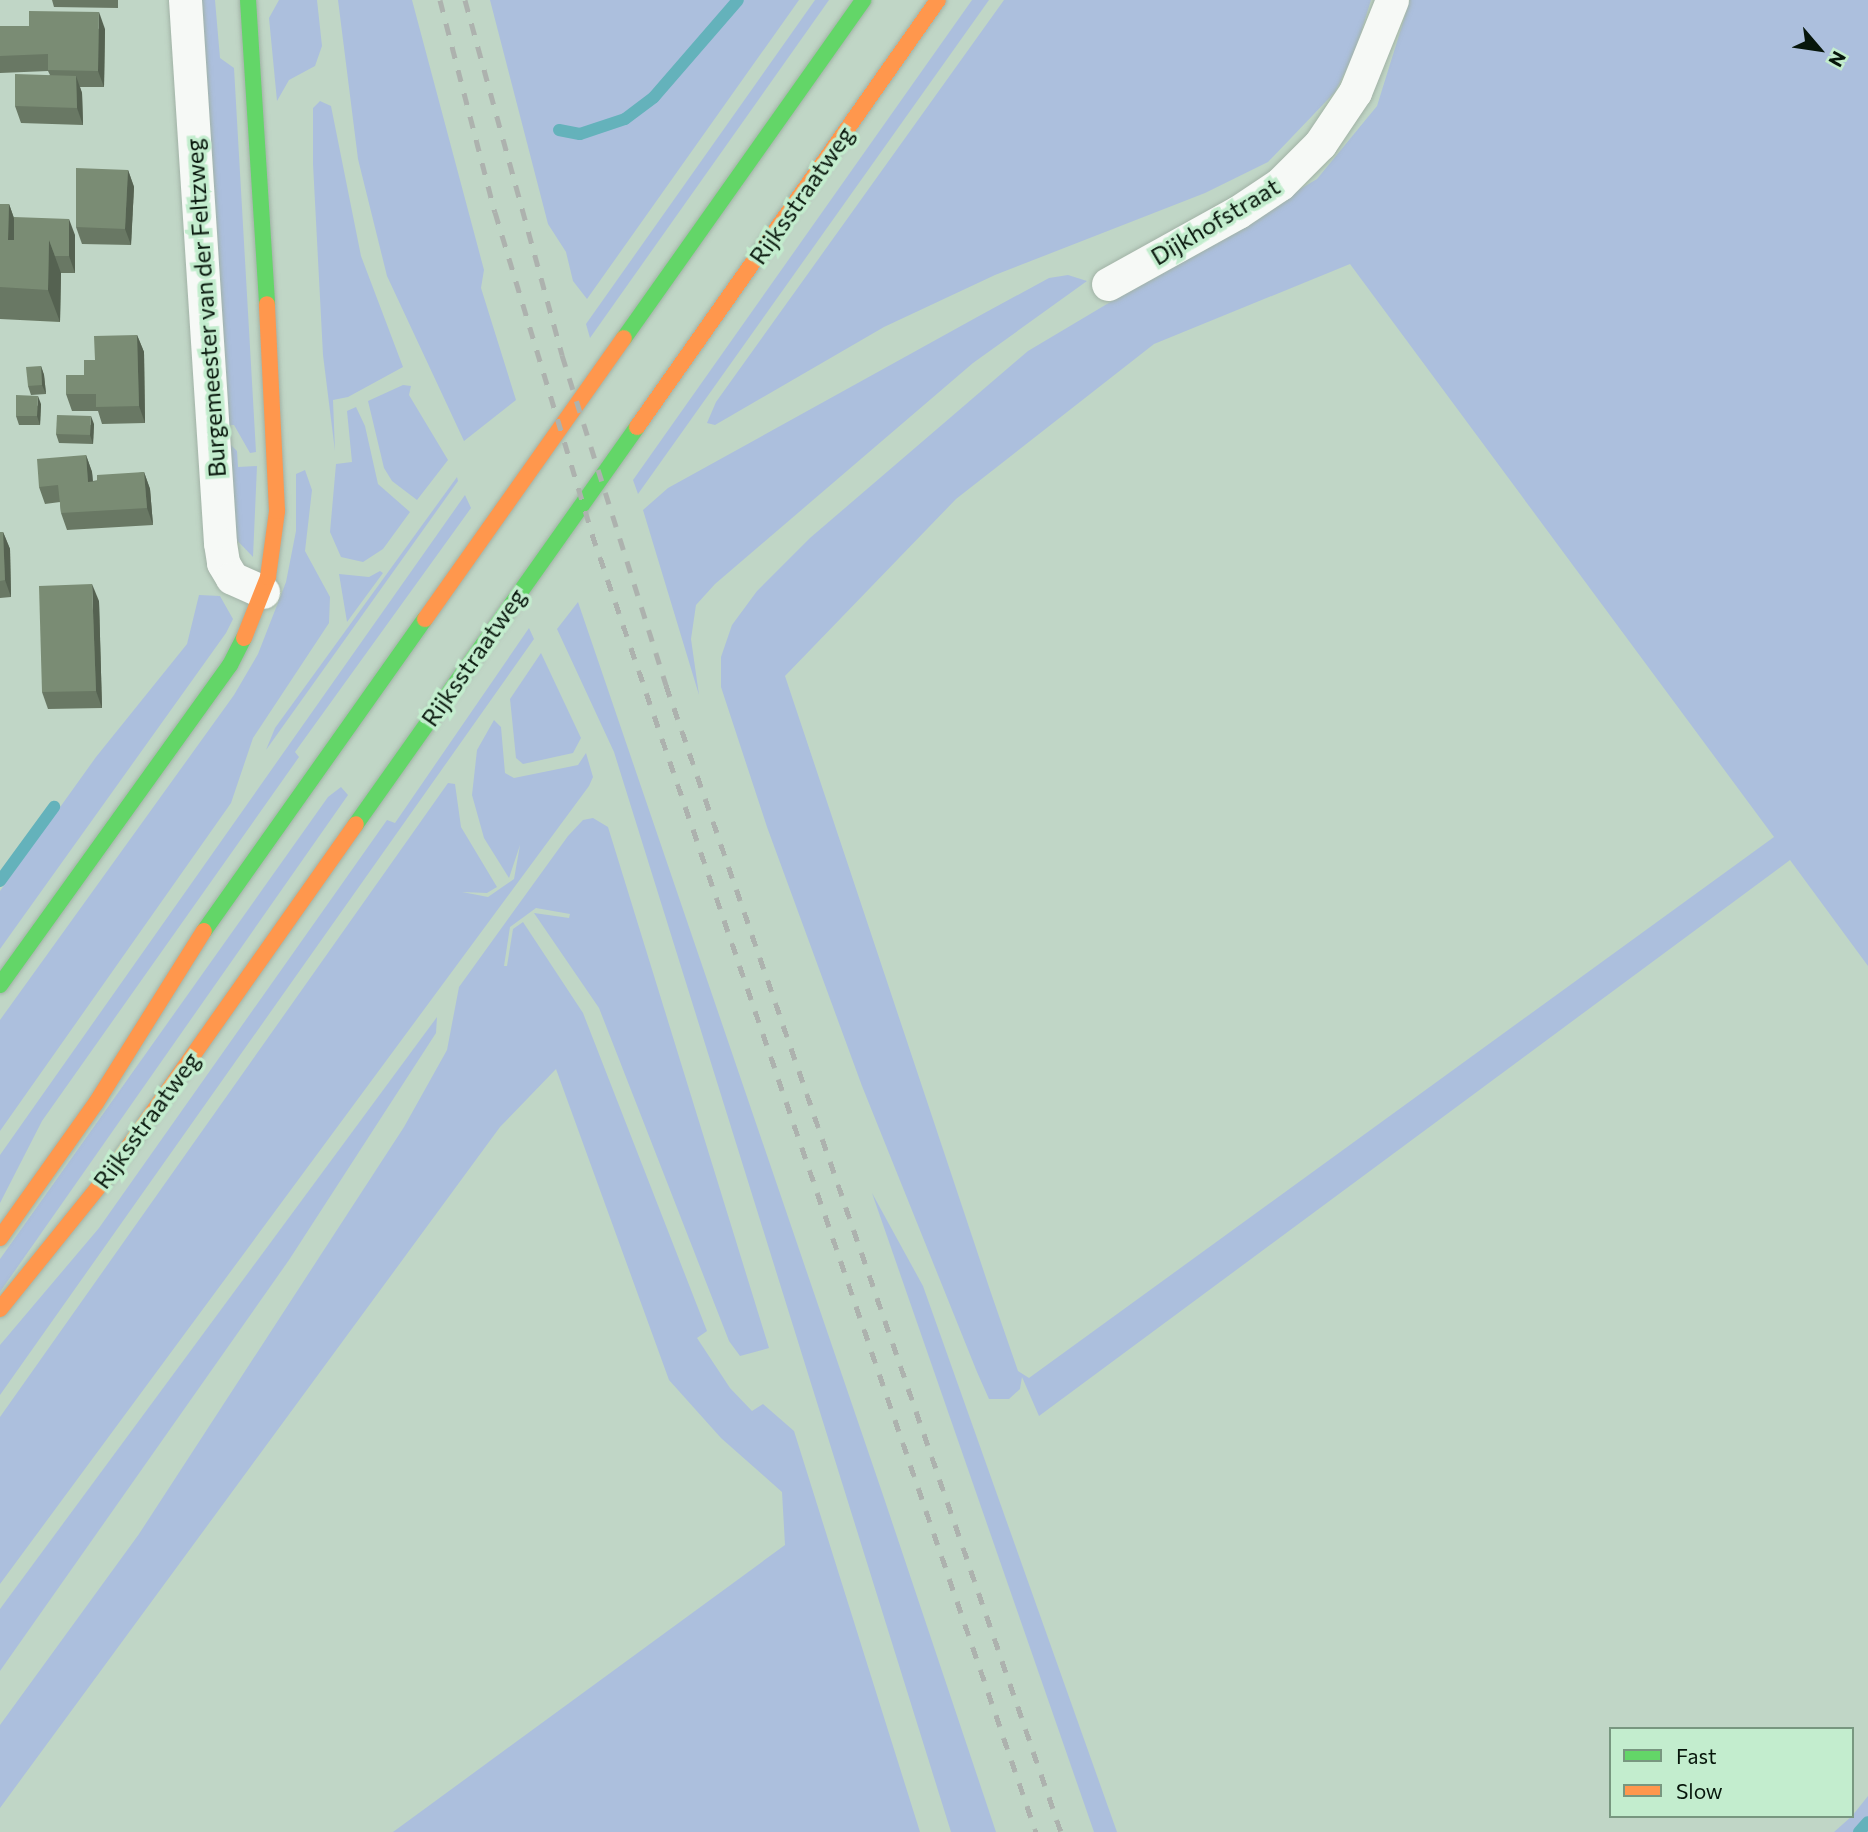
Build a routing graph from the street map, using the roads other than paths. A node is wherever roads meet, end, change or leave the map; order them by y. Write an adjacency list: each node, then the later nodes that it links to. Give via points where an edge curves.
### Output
1 (185, 0): 7 (street, Burgemeester van der Feltzweg, via 222,555 232,578)
2 (248, 0): 7 (main road, via 276,460 276,529)
3 (863, 0): 9 (main road, Rijksstraatweg, via 170,980 96,1103)
4 (938, 0): 10 (main road, Rijksstraatweg, via 120,1159)
5 (1392, 0): 6 (street, Dijkhofstraat, via 1354,92 1320,144 1280,184)
6 (1108, 284)
7 (263, 593): 8 (main road, via 230,665)
8 (0, 985)
9 (0, 1238)
10 (0, 1309)

